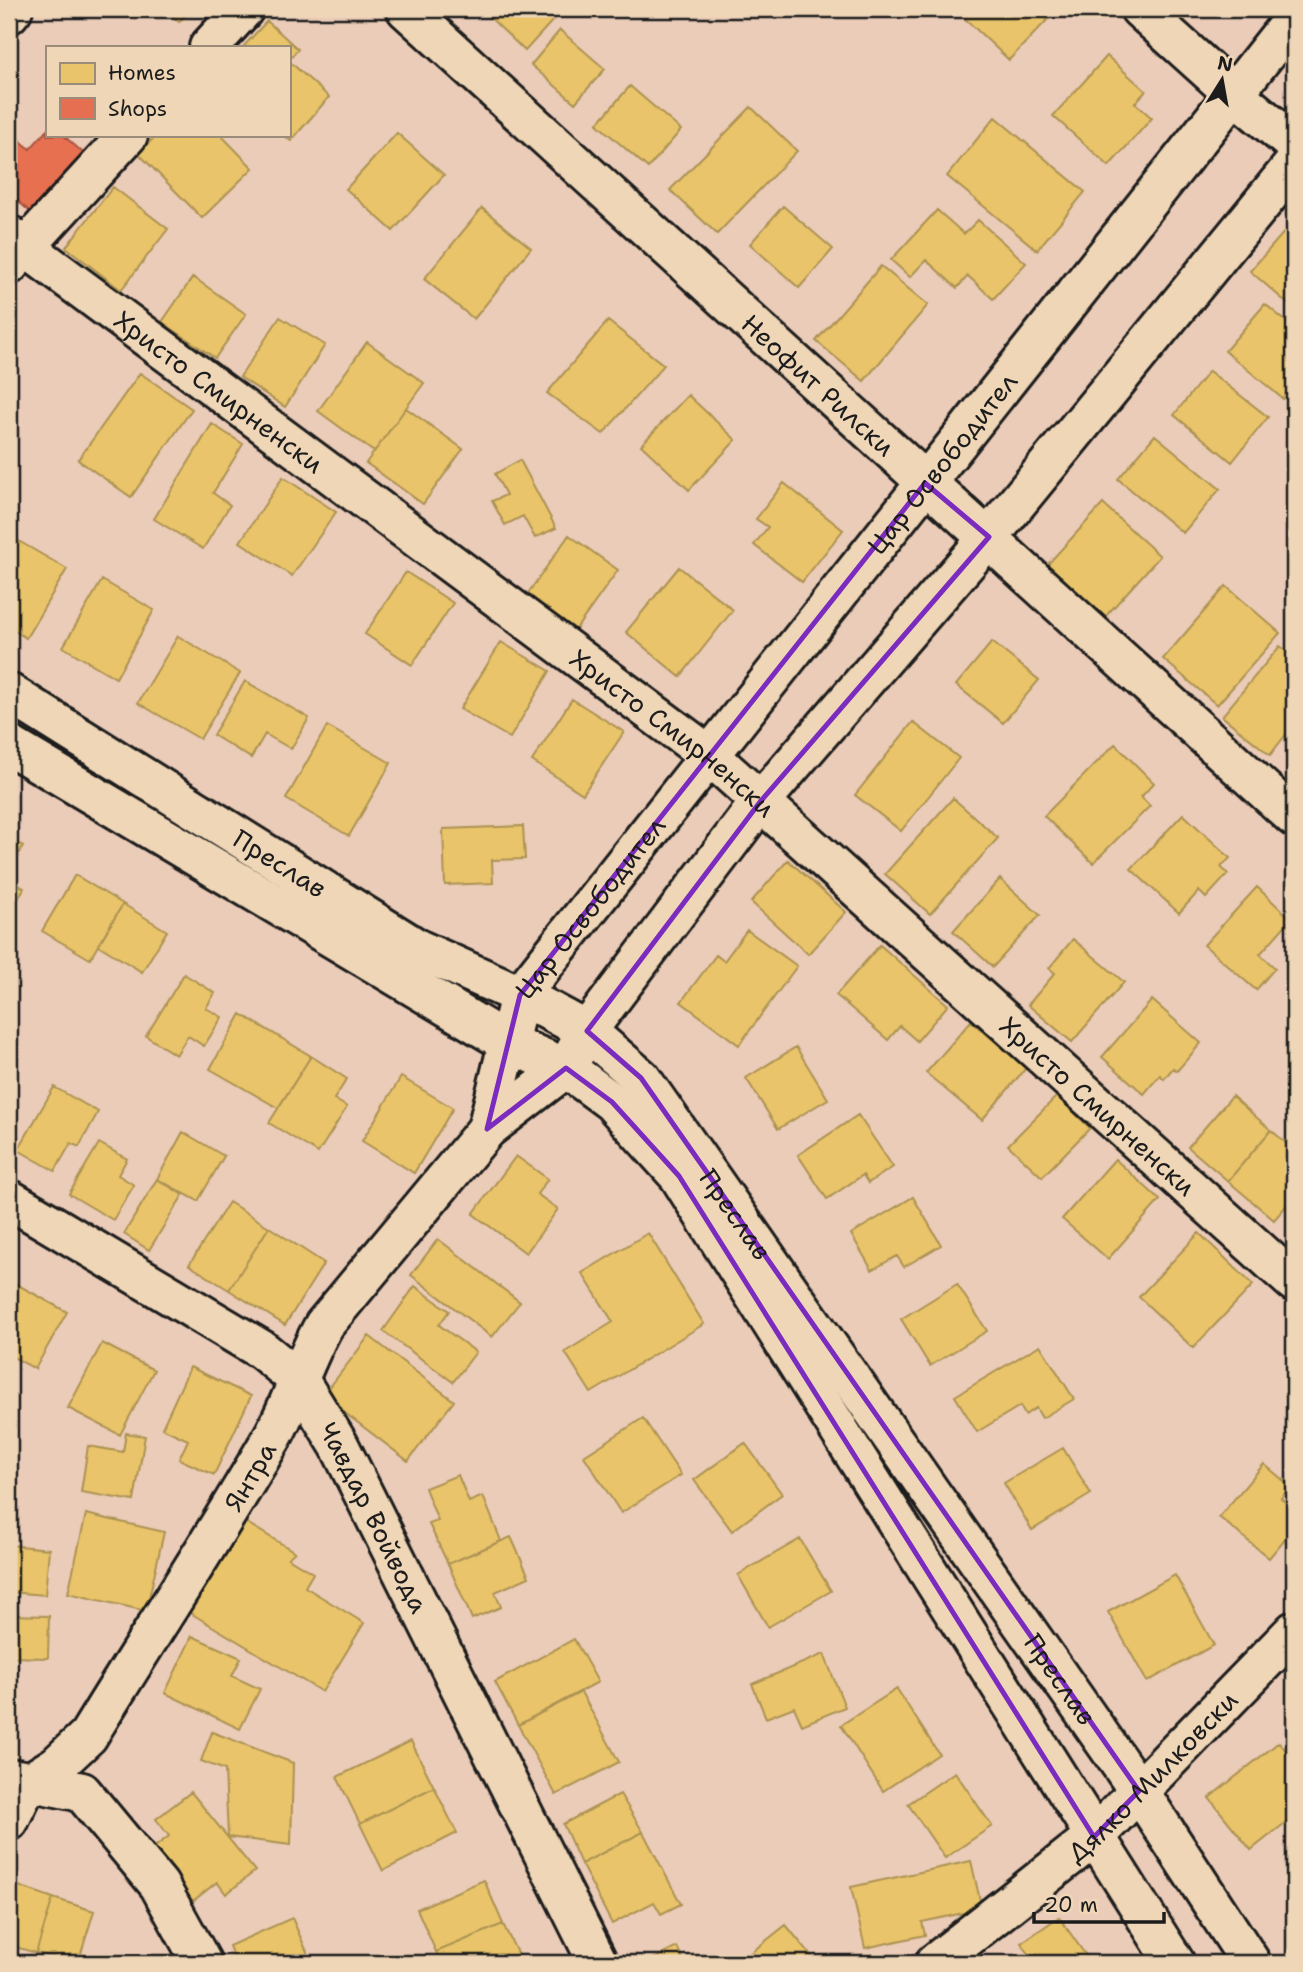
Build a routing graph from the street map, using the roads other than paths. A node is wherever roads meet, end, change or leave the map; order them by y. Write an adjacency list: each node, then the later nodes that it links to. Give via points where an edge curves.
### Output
1 (13, 9): 5 (street)
2 (244, 9): 7 (street)
3 (406, 9): 13 (street, Неофит Рилски)
4 (1140, 9): 8 (street)
5 (9, 13)
6 (1294, 18): 8 (street, Цар Освободител)
7 (210, 46)
8 (1233, 93): 10 (street); 13 (street, Цар Освободител)
9 (127, 136): 12 (street)
10 (1294, 144)
11 (1294, 164): 14 (street)
12 (14, 249): 17 (street, Христо Смирненски)
13 (925, 483): 14 (street, Неофит Рилски); 17 (street, Цар Освободител)
14 (989, 537): 18 (street); 19 (street, Неофит Рилски)
15 (9, 693): 20 (street, Преслав, via 418,949)
16 (9, 745): 22 (street, Преслав)
17 (709, 755): 18 (street, Христо Смирненски); 20 (street, Цар Освободител)
18 (760, 802): 21 (street); 26 (street, Христо Смирненски)
19 (1294, 817)
20 (520, 995): 21 (street, Преслав); 22 (street, Цар Освободител)
21 (587, 1031): 23 (street); 30 (street, Преслав, via 641,1077)
22 (510, 1044): 23 (street, Преслав); 24 (street, Цар Освободител)
23 (566, 1068): 24 (street); 32 (street, Преслав, via 612,1102 679,1176)
24 (487, 1129): 27 (street, Янтра, via 324,1325)
25 (9, 1199): 27 (street, Чавдар Войвода, via 262,1350)
26 (1294, 1282)
27 (299, 1380): 29 (street, Янтра, via 273,1435 88,1736 57,1765); 34 (street, Чавдар Войвода, via 339,1445)
28 (1294, 1631): 30 (street, Дялко Милковски)
29 (18, 1780): 31 (street); 33 (street, via 82,1792 159,1885)
30 (1139, 1791): 32 (street, Дялко Милковски); 37 (street, Преслав)
31 (9, 1821)
32 (1094, 1837): 35 (street, Дялко Милковски); 36 (street, Преслав)
33 (202, 1963)
34 (598, 1963)
35 (935, 1963)
36 (1175, 1963)
37 (1251, 1963)

